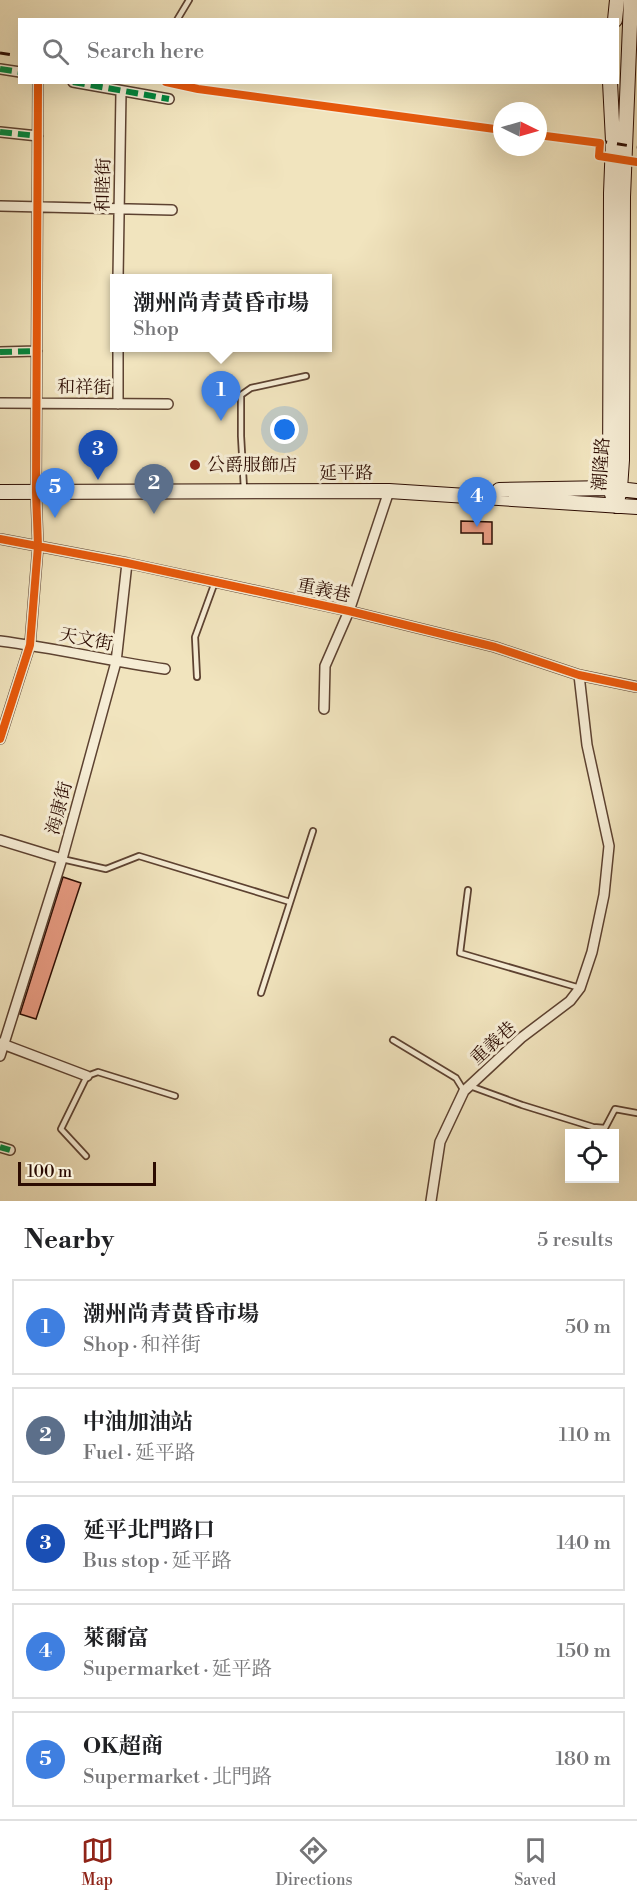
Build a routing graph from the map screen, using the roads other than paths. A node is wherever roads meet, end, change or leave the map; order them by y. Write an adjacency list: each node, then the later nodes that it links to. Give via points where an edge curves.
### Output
1 (189, 0): 4 (lane)
2 (616, 0): 5 (street)
3 (631, 0): 28 (street, 潮隆路, via 622,197)
4 (178, 18)
5 (615, 18)
6 (0, 69): 7 (street)
7 (18, 72)
8 (38, 84): 14 (street)
9 (83, 84): 11 (street)
10 (610, 84): 28 (street, 潮隆路)
11 (121, 92): 12 (street); 17 (street, 和睦街)
12 (169, 99)
13 (0, 132): 14 (street)
14 (38, 136): 16 (street)
15 (0, 206): 16 (street)
16 (37, 206): 17 (street); 20 (street)
17 (119, 208): 18 (street); 19 (street, 和睦街)
18 (172, 210)
19 (118, 274)
20 (37, 351): 21 (street); 25 (street)
21 (0, 352)
22 (118, 352): 26 (street)
23 (306, 376): 29 (lane, via 251,388 242,395)
24 (0, 403): 25 (street, 和祥街)
25 (36, 403): 26 (street, 和祥街); 32 (street)
26 (118, 404): 27 (street, 和祥街)
27 (168, 404)
28 (624, 490): 33 (street, 延平路); 34 (street, 潮隆路)
29 (244, 491): 30 (street, 延平路); 32 (street, 延平路)
30 (389, 491): 33 (street, 延平路); 40 (street)
31 (0, 492): 32 (street, 延平路)
32 (36, 492): 37 (street)
33 (404, 492): 34 (street, 延平路)
34 (616, 506): 35 (street, 延平路)
35 (637, 507)
36 (0, 539): 37 (street, 重義巷)
37 (38, 546): 38 (street, 重義巷); 42 (street)
38 (127, 563): 39 (street, 重義巷); 43 (street, 海康街)
39 (215, 582): 40 (street, 重義巷); 46 (lane, via 195,637)
40 (349, 611): 45 (street, 重義巷, via 495,647); 48 (street, via 325,666)
41 (0, 641): 42 (street, 天文街)
42 (30, 645): 43 (street, 天文街); 49 (street)
43 (116, 662): 44 (street, 天文街); 52 (street, 海康街)
44 (165, 669)
45 (579, 675): 47 (street, 重義巷); 55 (street, 重義巷, via 587,745 609,846 604,895)
46 (197, 677)
47 (637, 687)
48 (324, 709)
49 (0, 739)
50 (313, 831): 54 (lane)
51 (0, 840): 52 (street)
52 (62, 859): 54 (lane, via 106,869 139,856); 58 (street, 海康街)
53 (468, 890): 55 (lane, via 460,953)
54 (290, 902): 56 (lane)
55 (580, 988): 61 (street, 重義巷, via 570,1001 521,1038)
56 (261, 993)
57 (393, 1040): 61 (lane, via 456,1078)
58 (2, 1044): 59 (street, 海康街); 60 (street)
59 (0, 1056)
60 (87, 1076): 62 (lane, via 98,1072); 66 (lane, via 62,1129)
61 (467, 1089): 63 (lane, via 592,1127 605,1128 615,1109); 67 (street, 重義巷, via 440,1142)
62 (175, 1096)
63 (637, 1113)
64 (0, 1147): 65 (street)
65 (10, 1150)
66 (86, 1156)
67 (431, 1201)

